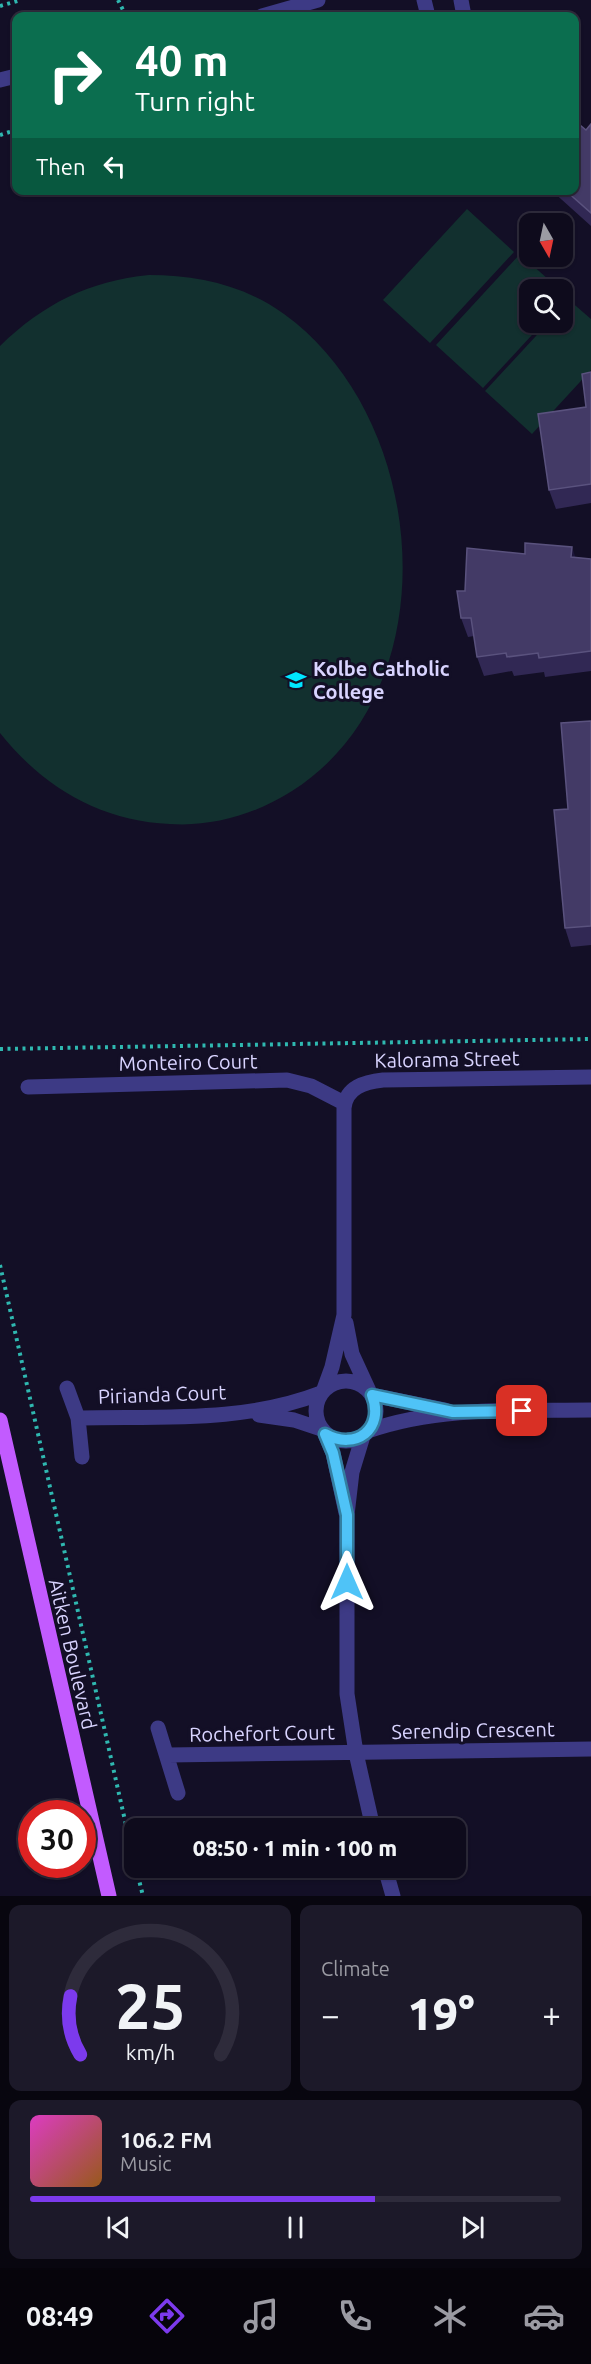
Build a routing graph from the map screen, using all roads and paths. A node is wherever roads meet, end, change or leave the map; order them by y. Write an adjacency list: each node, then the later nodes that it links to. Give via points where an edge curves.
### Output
1 (21, 0): 4 (path)
2 (318, 0): 3 (street)
3 (293, 4): 5 (street)
4 (0, 6)
5 (272, 12)
6 (591, 1039): 7 (path)
7 (0, 1049)
8 (591, 1077): 10 (street, Kalorama Street, via 383,1080 364,1082)
9 (28, 1087): 10 (street, Monteiro Court, via 287,1080 311,1086)
10 (344, 1103): 12 (street)
11 (0, 1265): 30 (path)
12 (344, 1315): 14 (street, via 333,1367); 15 (street, via 352,1354)
13 (67, 1388): 19 (street)
14 (323, 1391): 15 (street, via 333,1383 352,1381); 18 (street, Pirianda Court, via 282,1407); 21 (street, via 315,1411)
15 (370, 1393): 17 (street); 22 (street, via 376,1414)
16 (591, 1410): 17 (street)
17 (453, 1412): 22 (street, via 411,1419)
18 (247, 1413): 19 (street, Pirianda Court); 21 (street, Pirianda Court, via 294,1420)
19 (78, 1418): 23 (street)
20 (0, 1420): 34 (main road, Aitken Boulevard)
21 (323, 1432): 22 (street, via 344,1442); 24 (street, via 333,1453)
22 (366, 1434): 24 (street, via 352,1472)
23 (82, 1457)
24 (347, 1515): 27 (street, via 347,1694)
25 (158, 1728): 28 (street)
26 (591, 1749): 27 (street, Serendip Crescent)
27 (356, 1753): 28 (street, Rochefort Court); 31 (street)
28 (168, 1755): 29 (street)
29 (178, 1793)
30 (124, 1818)
31 (371, 1818)
32 (138, 1878): 35 (path)
33 (388, 1878): 36 (street)
34 (109, 1896)
35 (143, 1896)
36 (393, 1896)

